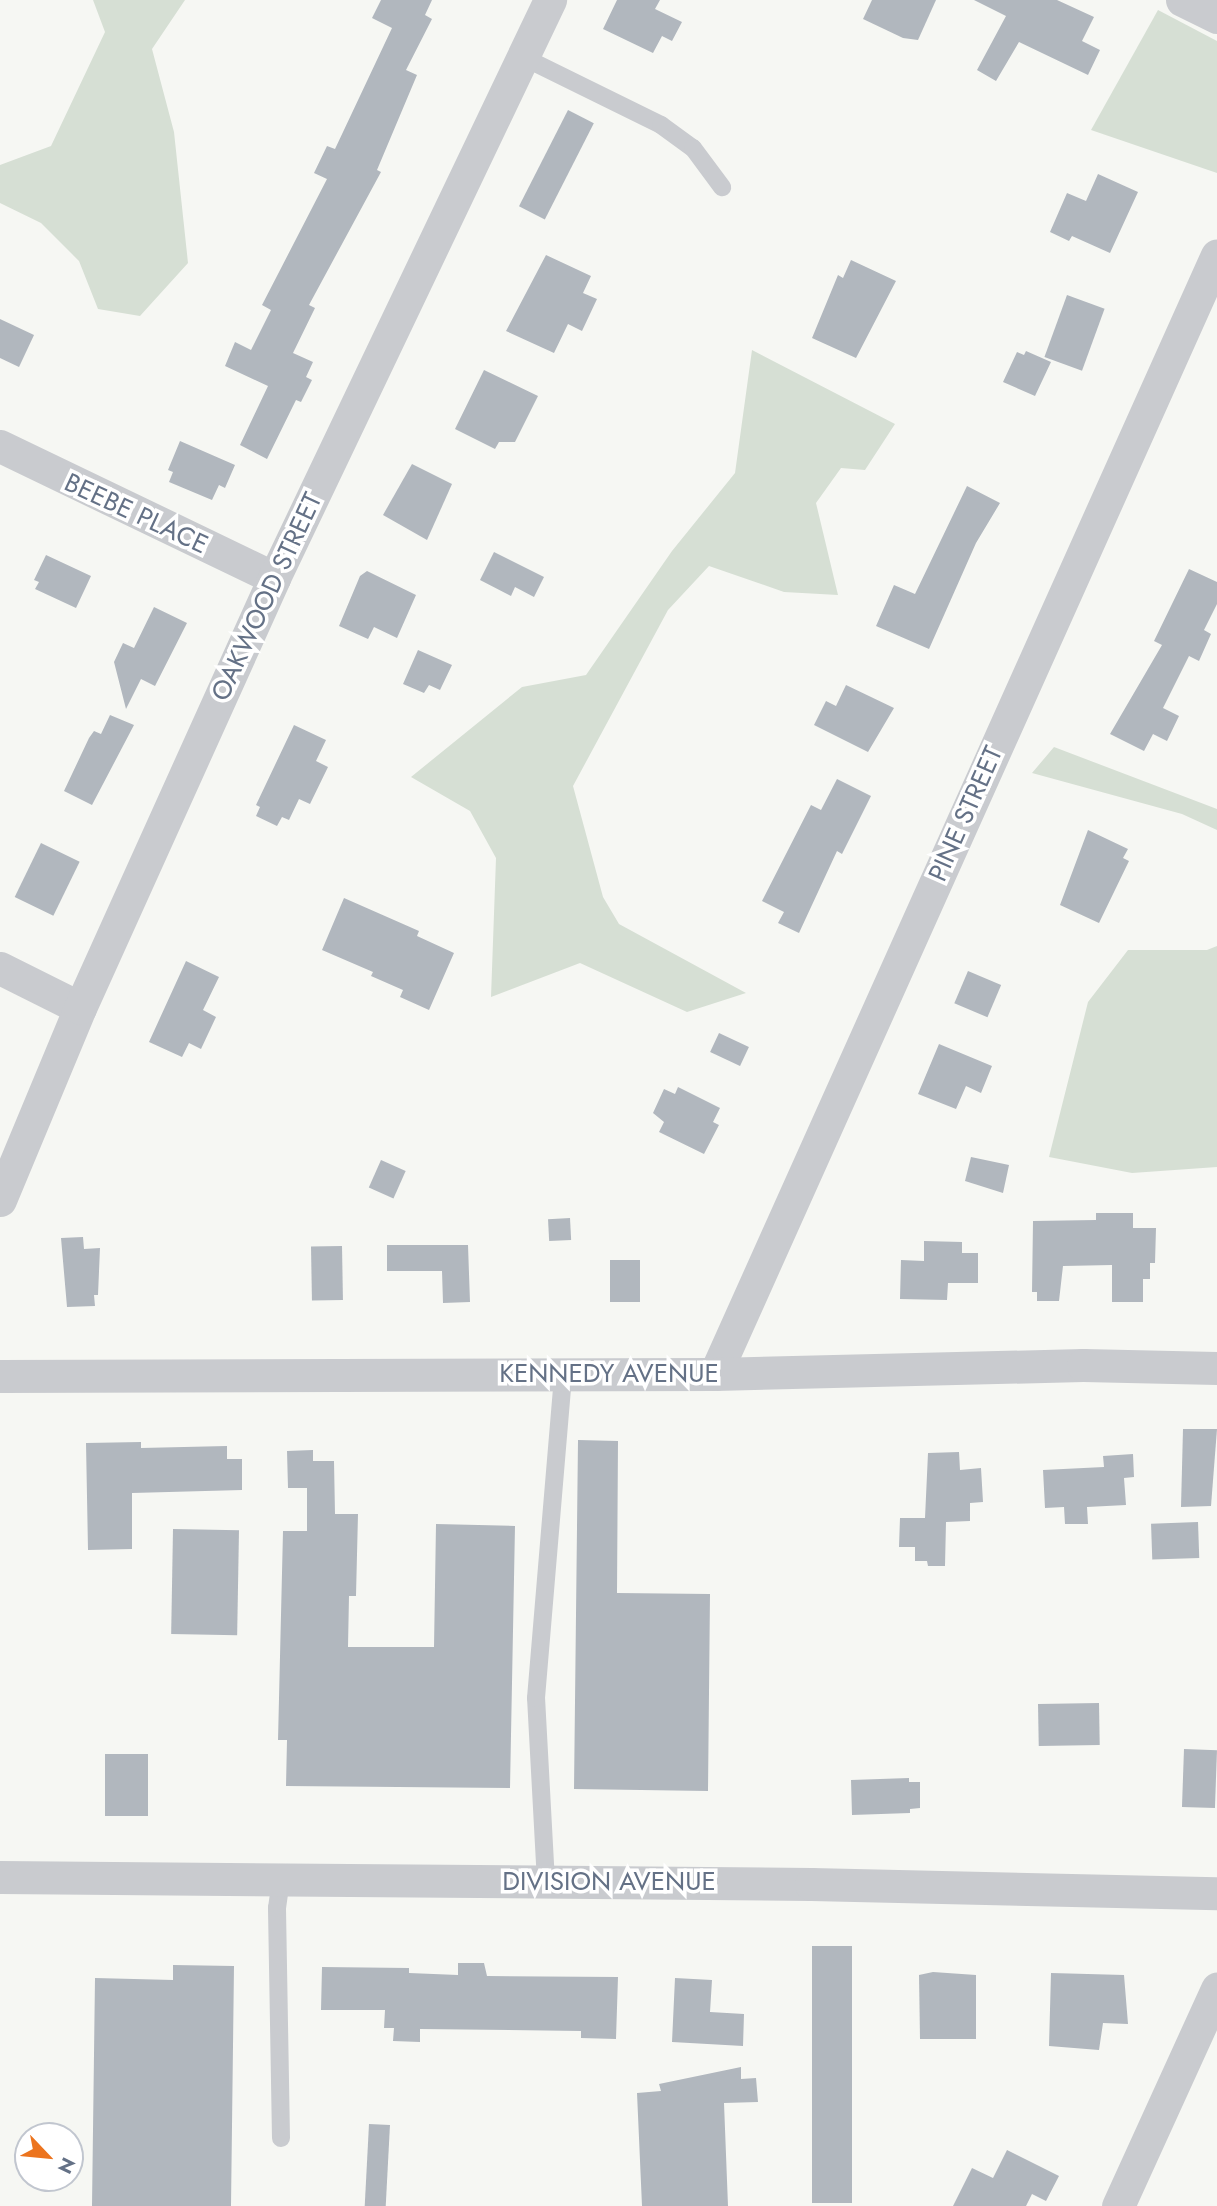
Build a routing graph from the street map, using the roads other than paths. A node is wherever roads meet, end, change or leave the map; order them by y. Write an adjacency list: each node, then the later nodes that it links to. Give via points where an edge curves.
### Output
1 (550, 0): 4 (street, OAKWOOD STREET)
2 (1182, 0): 3 (street)
3 (1217, 16)
4 (523, 57): 5 (lane, via 661,125 693,148); 8 (street, OAKWOOD STREET)
5 (722, 187)
6 (1217, 255): 14 (street, PINE STREET)
7 (0, 446): 8 (street, BEEBE PLACE)
8 (274, 578): 10 (street, OAKWOOD STREET)
9 (0, 968): 10 (street)
10 (80, 1008): 11 (street, OAKWOOD STREET)
11 (0, 1200)
12 (1217, 1367): 14 (street, KENNEDY AVENUE, via 1083,1365)
13 (563, 1374): 14 (street, KENNEDY AVENUE); 15 (street, KENNEDY AVENUE); 18 (lane, via 536,1698)
14 (715, 1374)
15 (0, 1376)
16 (0, 1877): 17 (street, DIVISION AVENUE)
17 (281, 1880): 18 (street, DIVISION AVENUE); 21 (lane, via 277,1908)
18 (545, 1882): 19 (street, DIVISION AVENUE)
19 (1217, 1893)
20 (1217, 1989): 22 (street)
21 (281, 2138)
22 (1118, 2206)

